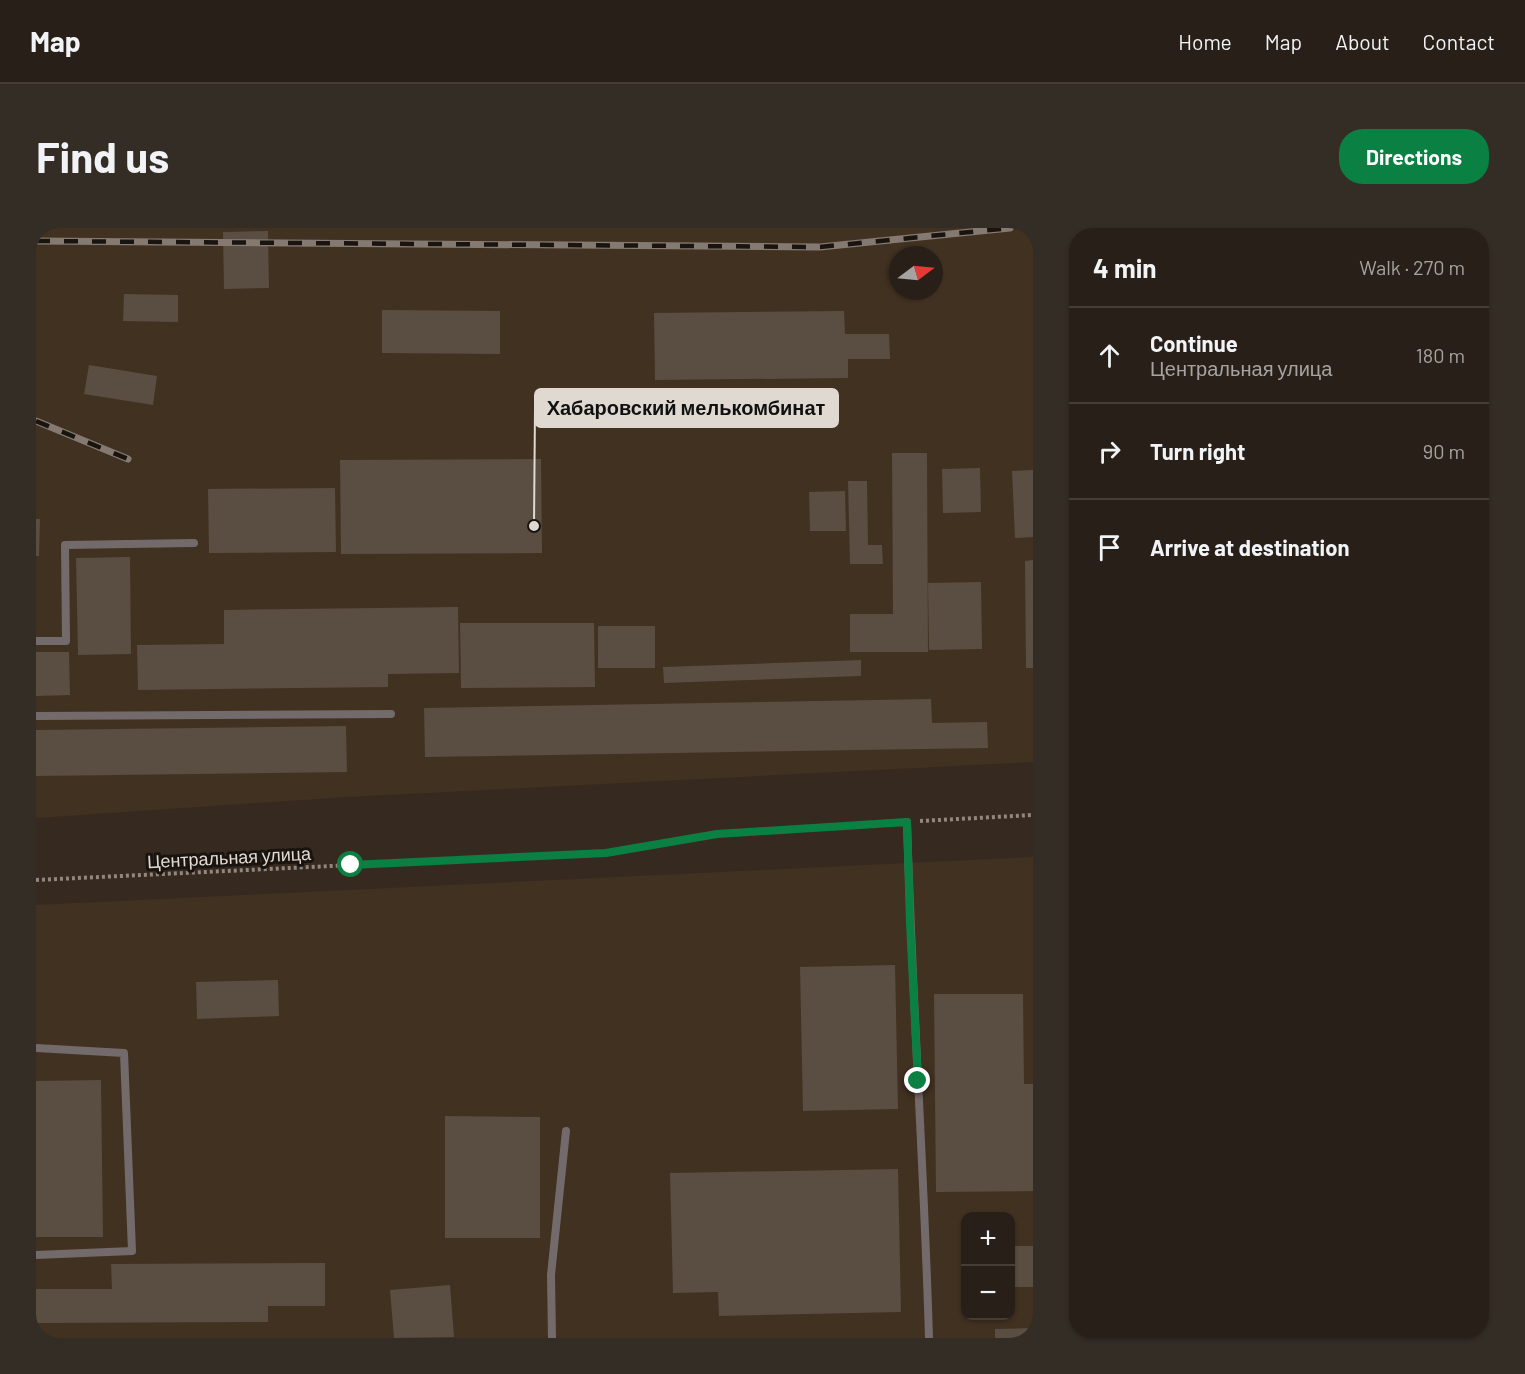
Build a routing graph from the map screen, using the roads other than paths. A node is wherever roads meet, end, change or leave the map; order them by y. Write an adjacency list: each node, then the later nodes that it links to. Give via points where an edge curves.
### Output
1 (194, 543): 2 (lane, via 64,545 66,641)
2 (36, 641)
3 (391, 714): 4 (lane)
4 (36, 716)
5 (907, 822): 10 (lane)
6 (36, 1048): 8 (lane, via 124,1053 132,1251)
7 (566, 1131): 9 (lane, via 551,1275)
8 (36, 1255)
9 (552, 1338)
10 (929, 1338)

